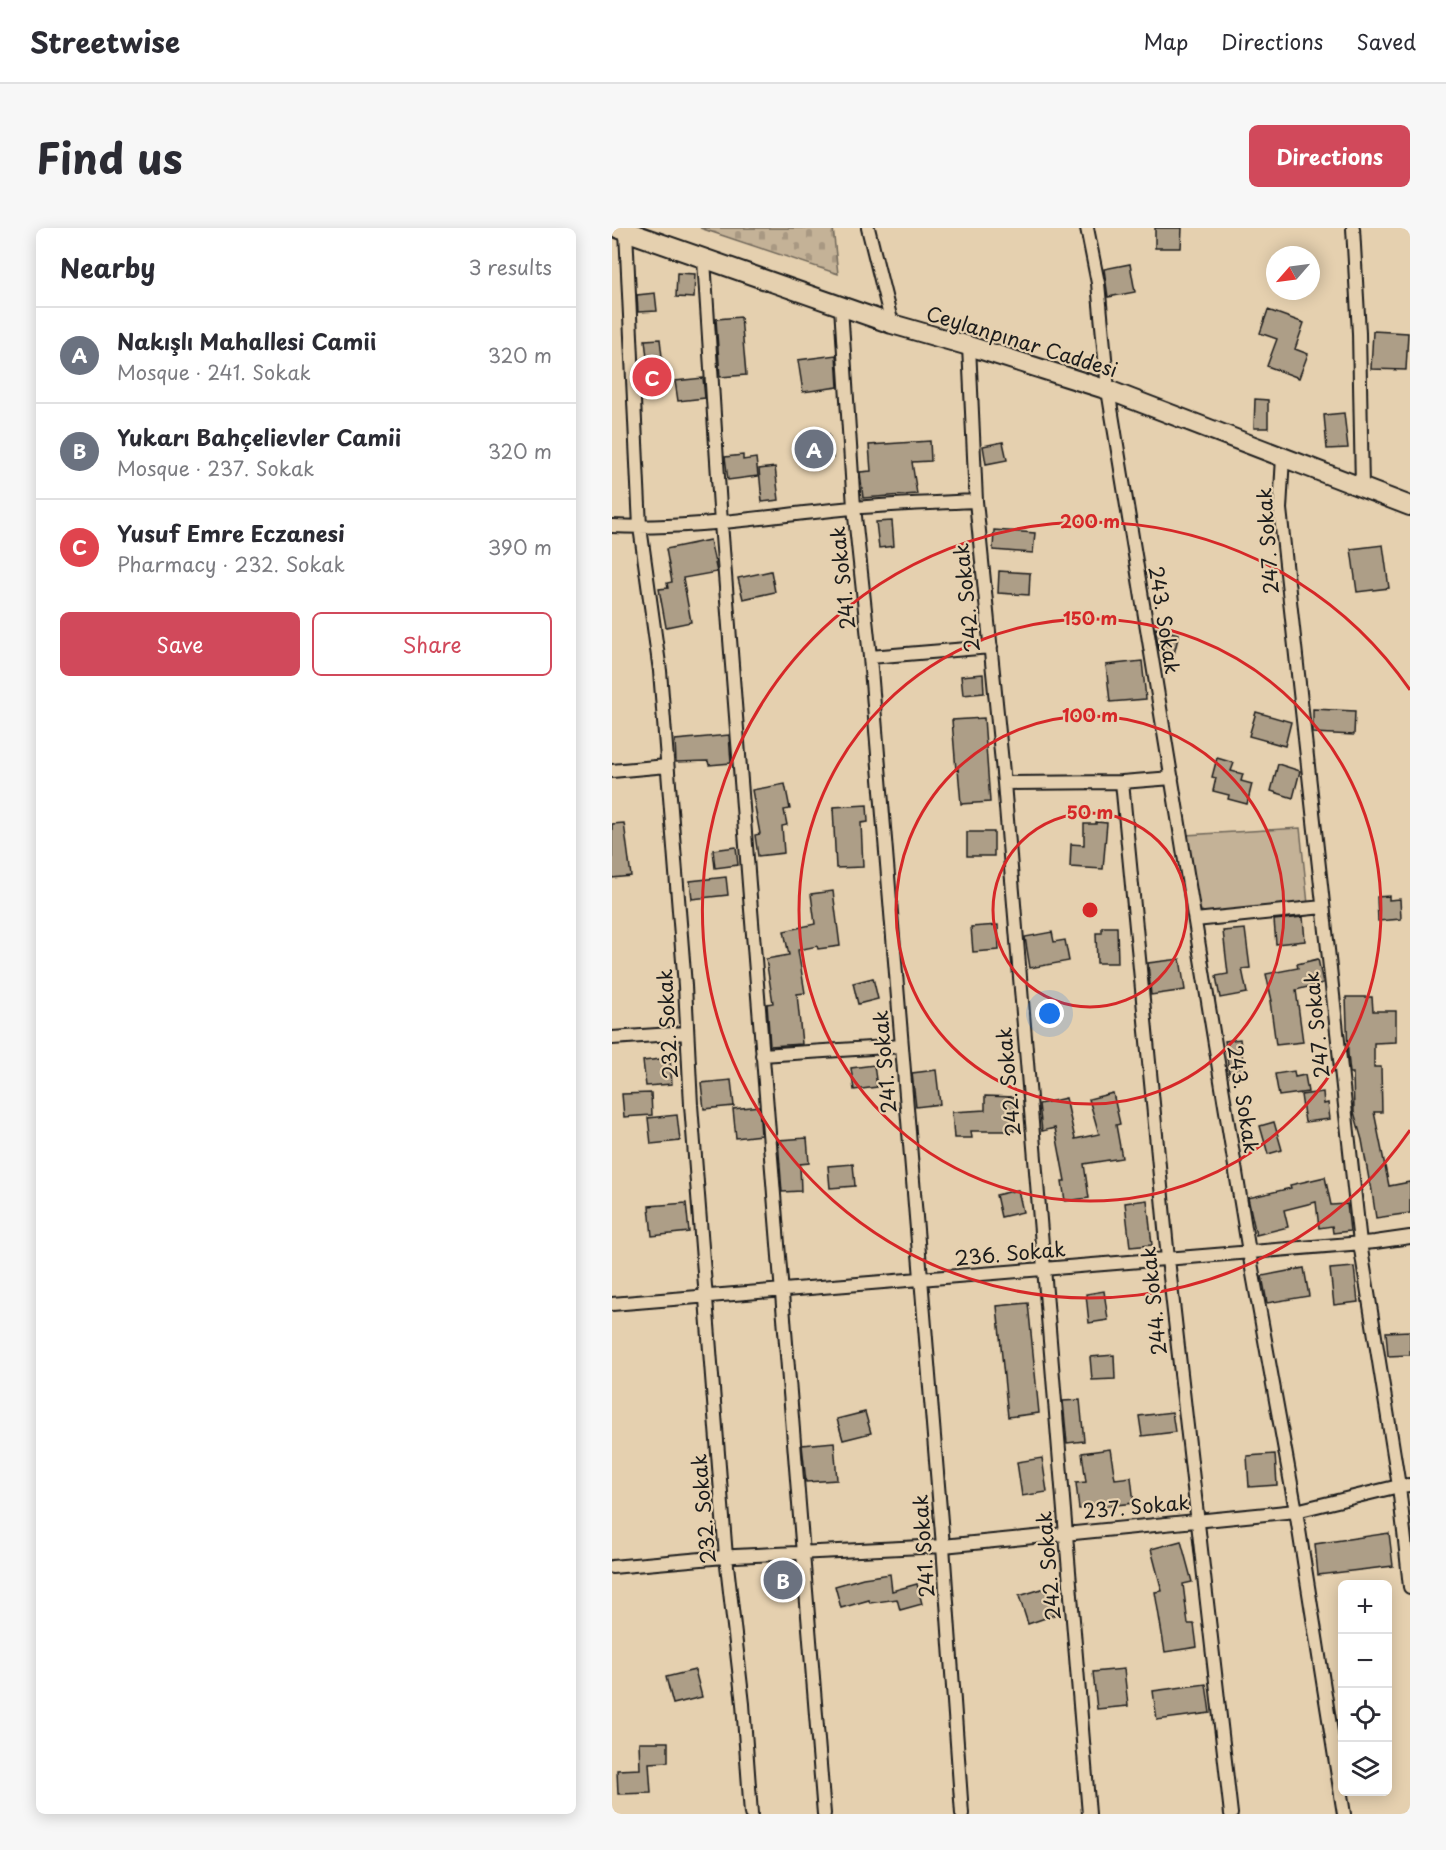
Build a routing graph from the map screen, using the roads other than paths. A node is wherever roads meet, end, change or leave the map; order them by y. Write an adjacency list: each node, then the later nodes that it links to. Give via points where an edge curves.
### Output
1 (868, 228): 7 (street)
2 (1087, 228): 9 (street, 243. Sokak, via 1098,283)
3 (1353, 228): 11 (street)
4 (622, 229): 5 (main road, Ceylanpınar Caddesi); 17 (street, 232. Sokak)
5 (704, 260): 6 (main road, Ceylanpınar Caddesi); 15 (street)
6 (841, 307): 7 (main road, Ceylanpınar Caddesi); 14 (street, 241. Sokak)
7 (892, 324): 8 (main road, Ceylanpınar Caddesi)
8 (969, 346): 9 (main road, Ceylanpınar Caddesi); 12 (street, 242. Sokak)
9 (1108, 390): 10 (main road, Ceylanpınar Caddesi); 22 (street, 243. Sokak)
10 (1283, 457): 11 (main road, Ceylanpınar Caddesi); 25 (street, 247. Sokak, via 1280,509)
11 (1362, 488): 13 (main road, Ceylanpınar Caddesi)
12 (976, 501): 14 (street); 18 (street, 242. Sokak)
13 (1410, 506)
14 (854, 507): 15 (street); 19 (street, 241. Sokak)
15 (721, 523): 17 (street); 30 (street)
16 (612, 526): 17 (street)
17 (640, 527): 20 (street, 232. Sokak, via 660,671)
18 (991, 647): 19 (street); 24 (street, 242. Sokak)
19 (870, 657): 29 (street, 241. Sokak)
20 (667, 766): 21 (street); 27 (street, 232. Sokak)
21 (612, 771)
22 (1172, 778): 23 (street); 26 (street, 243. Sokak)
23 (1122, 782): 24 (street); 34 (street, 244. Sokak)
24 (1004, 783): 35 (street, 242. Sokak)
25 (1323, 906): 26 (street); 32 (street, 247. Sokak)
26 (1195, 920): 33 (street, 243. Sokak)
27 (687, 1033): 28 (street); 38 (street, 232. Sokak)
28 (612, 1038)
29 (902, 1046): 30 (street); 36 (street, 241. Sokak)
30 (762, 1055): 37 (street)
31 (1410, 1237): 32 (street, 236. Sokak)
32 (1360, 1243): 33 (street, 236. Sokak); 40 (street, 247. Sokak)
33 (1249, 1252): 34 (street, 236. Sokak); 41 (street, 243. Sokak)
34 (1168, 1259): 35 (street, 236. Sokak); 42 (street, 244. Sokak)
35 (1043, 1270): 36 (street, 236. Sokak); 43 (street, 242. Sokak)
36 (921, 1280): 37 (street, 236. Sokak); 44 (street, 241. Sokak)
37 (782, 1290): 38 (street, 236. Sokak); 45 (street)
38 (706, 1296): 39 (street, 236. Sokak); 46 (street, 232. Sokak)
39 (612, 1304)
40 (1405, 1485): 41 (street, 237. Sokak); 48 (street, 247. Sokak)
41 (1296, 1511): 42 (street, 237. Sokak); 54 (street, 243. Sokak)
42 (1198, 1520): 43 (street, 237. Sokak); 53 (street, 244. Sokak)
43 (1065, 1533): 44 (street, 237. Sokak); 52 (street, 242. Sokak)
44 (943, 1546): 45 (street, 237. Sokak); 51 (street, 241. Sokak)
45 (803, 1553): 46 (street, 237. Sokak); 50 (street)
46 (726, 1557): 47 (street, 237. Sokak); 49 (street, 232. Sokak)
47 (612, 1567)
48 (1410, 1587)
49 (751, 1814)
50 (824, 1814)
51 (962, 1814)
52 (1089, 1814)
53 (1231, 1814)
54 (1344, 1814)

